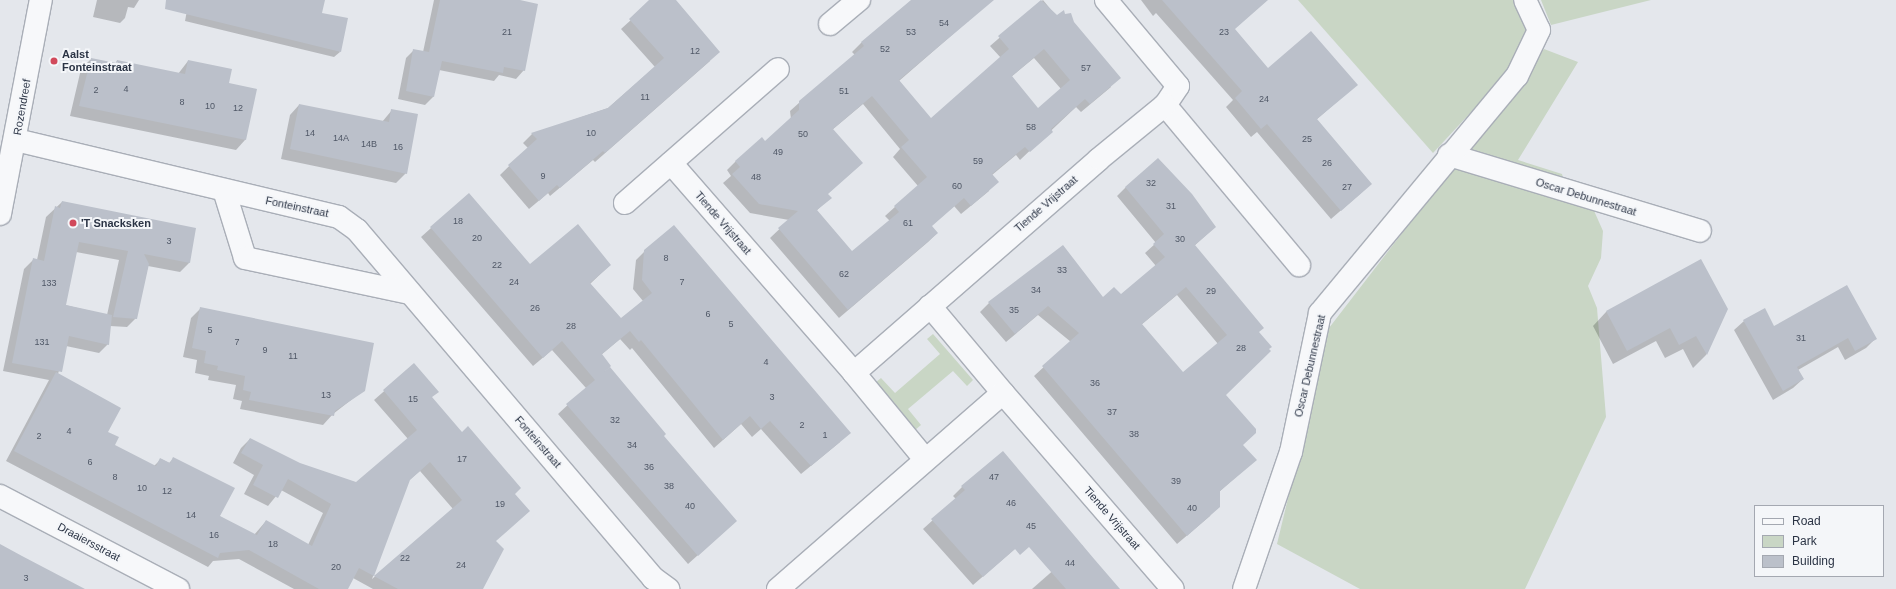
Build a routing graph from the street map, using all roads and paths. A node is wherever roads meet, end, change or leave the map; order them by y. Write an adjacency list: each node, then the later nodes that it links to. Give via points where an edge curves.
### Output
1 (41, 0): 8 (street, Rozendreef)
2 (859, 0): 5 (street)
3 (1106, 0): 7 (street, Tiende Vrijstraat, via 1178,86)
4 (1525, 0): 9 (street, Oscar Debunnestraat, via 1539,30 1517,76)
5 (830, 24)
6 (778, 70): 10 (street)
7 (1165, 105): 15 (street); 17 (street, Tiende Vrijstraat)
8 (16, 140): 11 (street, Fonteinstraat); 13 (street, Rozendreef)
9 (1449, 155): 14 (street, Oscar Debunnestraat); 26 (street, Oscar Debunnestraat, via 1320,313 1291,452)
10 (671, 163): 12 (street); 18 (street, Tiende Vrijstraat)
11 (224, 190): 16 (street, Fonteinstraat, via 339,216 357,230); 16 (street, via 245,258)
12 (625, 203)
13 (0, 214)
14 (1700, 231)
15 (1299, 265)
16 (409, 293): 23 (street, Fonteinstraat, via 653,578)
17 (930, 306): 18 (street, Tiende Vrijstraat); 19 (street, Tiende Vrijstraat)
18 (854, 373): 20 (street, Tiende Vrijstraat)
19 (1003, 393): 20 (street); 25 (street, Tiende Vrijstraat)
20 (925, 459): 24 (street)
21 (0, 496): 22 (street, Draaiersstraat)
22 (178, 589)
23 (668, 589)
24 (778, 589)
25 (1173, 589)
26 (1244, 589)

